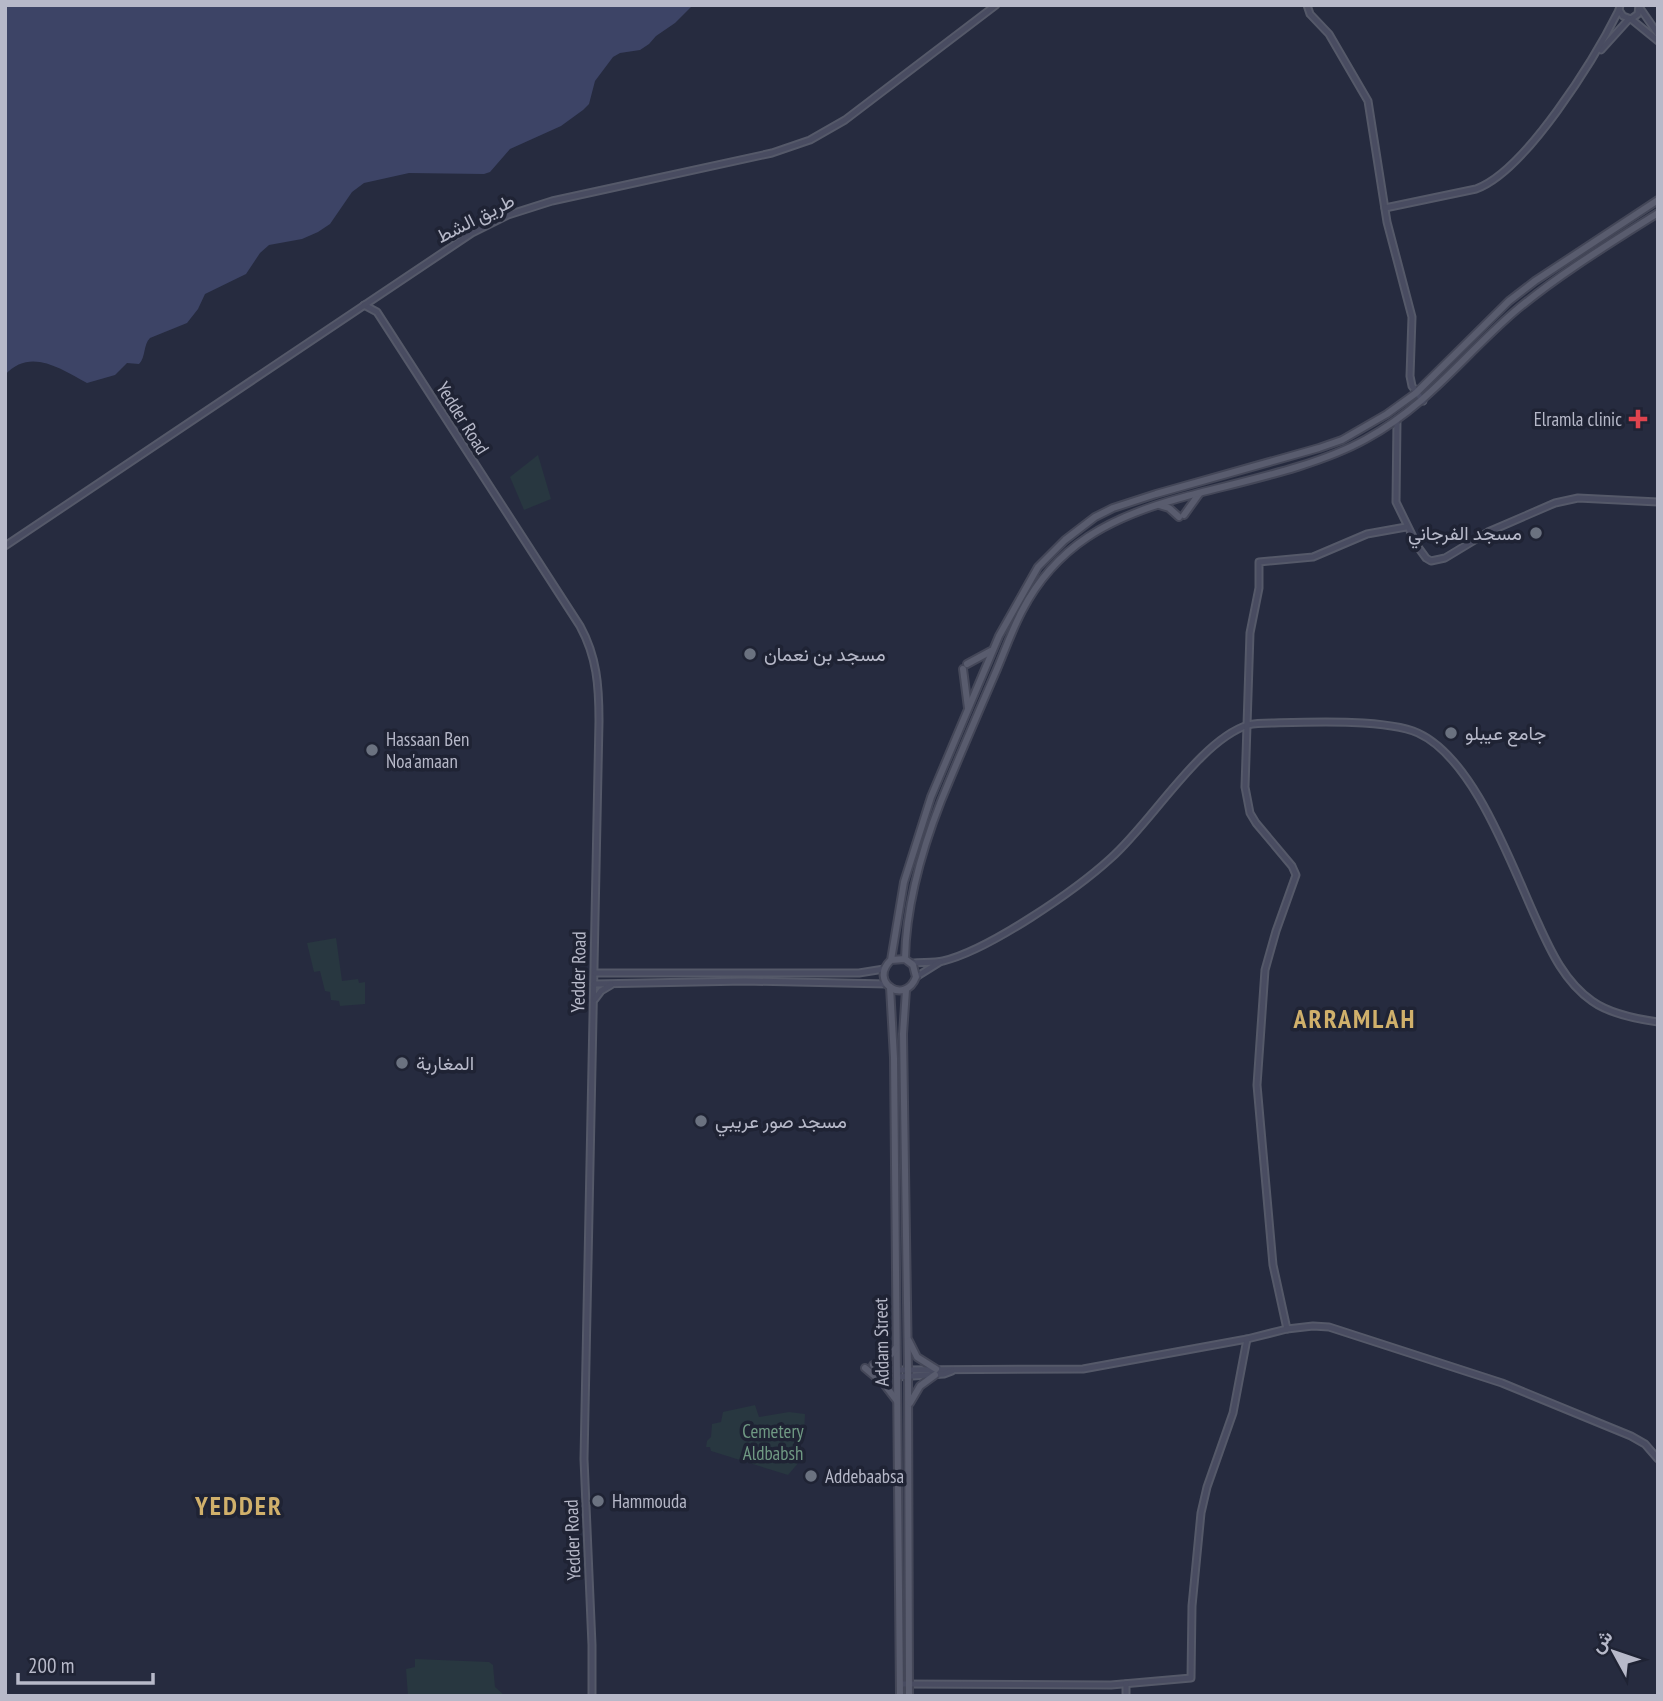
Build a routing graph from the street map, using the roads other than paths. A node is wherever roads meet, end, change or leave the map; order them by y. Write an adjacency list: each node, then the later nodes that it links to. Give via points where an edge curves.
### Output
1 (996, 5): 12 (street, طريق الشط, via 845,120 810,140 772,153 527,208 472,233)
2 (1307, 5): 10 (street, via 1368,101)
3 (1639, 6): 5 (street); 6 (street)
4 (1619, 7): 5 (street); 8 (street)
5 (1630, 19): 7 (street); 8 (street)
6 (1658, 34)
7 (1658, 41)
8 (1594, 57): 10 (street, via 1547,123 1496,180 1468,191)
9 (1658, 200): 15 (main road, via 1535,281)
10 (1385, 208): 15 (street, via 1412,317 1410,376)
11 (1658, 213): 16 (main road, via 1515,312)
12 (377, 296): 13 (street, طريق الشط); 14 (street)
13 (364, 304): 14 (street, Yedder Road); 22 (street, طريق الشط)
14 (377, 312): 29 (street, Yedder Road, via 592,650 600,721)
15 (1416, 393): 16 (street); 23 (main road, via 1342,440 1156,494 1095,517 1038,567)
16 (1423, 401): 17 (main road)
17 (1398, 420): 18 (main road, via 1335,453); 21 (street, via 1395,497)
18 (1199, 493): 20 (main road); 20 (main road, via 1182,516)
19 (1658, 502): 21 (street, via 1578,498 1555,503 1435,561 1426,558)
20 (1157, 504): 27 (main road, via 1131,512 1080,542 1046,573 1022,611 930,828 909,911)
21 (1406, 527): 25 (street, via 1367,534 1313,556 1259,562 1250,633)
22 (5, 546)
23 (995, 647): 24 (main road); 24 (main road, via 965,666)
24 (968, 708): 26 (main road, via 911,855)
25 (1248, 725): 28 (street, via 1210,748 1102,866 1016,926); 39 (street, via 1388,726 1431,740 1452,758 1479,798 1568,979 1597,1005); 40 (street, via 1245,787 1250,813 1296,875 1265,970 1257,1085 1273,1265)
26 (891, 960): 27 (main road); 30 (main road)
27 (909, 961): 28 (street); 33 (main road)
28 (941, 961): 33 (street)
29 (595, 962): 31 (street, Yedder Road); 32 (street)
30 (884, 969): 32 (street); 36 (main road)
31 (595, 973): 32 (street); 34 (street, Yedder Road)
32 (615, 975)
33 (916, 976): 37 (main road)
34 (594, 984): 35 (street); 38 (street, Yedder Road)
35 (615, 984): 36 (street, via 745,981); 38 (street)
36 (889, 986): 37 (main road); 43 (main road, Addam Street)
37 (906, 989): 41 (main road, Addam Street)
38 (593, 1002): 55 (street, Yedder Road, via 584,1459)
39 (1658, 1022)
40 (1287, 1329): 42 (street); 51 (street, via 1337,1329 1452,1366 1632,1436)
41 (906, 1334): 46 (main road, via 917,1357); 48 (main road, Addam Street)
42 (1247, 1339): 46 (street, via 1090,1368); 54 (street, via 1233,1413 1200,1513 1191,1678)
43 (897, 1346): 44 (main road, via 887,1359); 47 (main road, Addam Street)
44 (873, 1365)
45 (864, 1368): 49 (main road, via 887,1386)
46 (935, 1372): 48 (street); 50 (main road, via 917,1390)
47 (897, 1373): 48 (street); 49 (main road, Addam Street)
48 (908, 1373): 50 (main road, Addam Street)
49 (898, 1402): 52 (main road, Addam Street)
50 (908, 1408): 53 (main road, Addam Street)
51 (1658, 1459)
52 (901, 1684): 53 (street); 56 (main road, Addam Street)
53 (909, 1684): 54 (street); 57 (main road, Addam Street)
54 (1126, 1684): 58 (street)
55 (592, 1696)
56 (900, 1696)
57 (909, 1696)
58 (1126, 1696)

